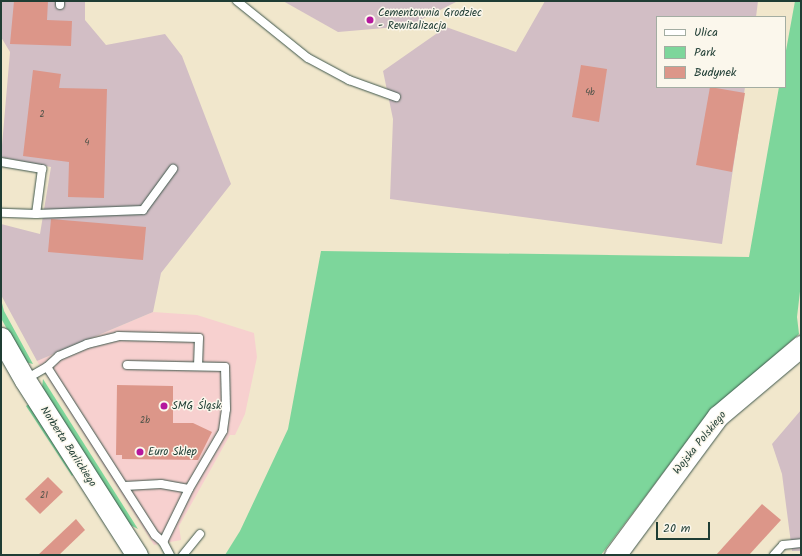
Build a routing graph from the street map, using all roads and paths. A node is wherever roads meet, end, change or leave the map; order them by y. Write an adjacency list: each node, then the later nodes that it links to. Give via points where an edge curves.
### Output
1 (237, 1): 2 (lane, via 308,58 349,80)
2 (396, 97)
3 (1, 162): 6 (lane, via 42,170)
4 (173, 169): 6 (lane, via 144,210)
5 (1, 213): 6 (lane)
6 (36, 214)
7 (1, 338): 12 (street, Norberta Barlickiego)
8 (801, 346): 21 (street, Wojska Polskiego, via 718,416)
9 (127, 365): 10 (lane)
10 (198, 365): 11 (lane, via 199,338 118,336 87,344 59,356); 14 (lane, via 225,367 226,409 223,431)
11 (47, 367): 12 (lane); 13 (lane)
12 (25, 380): 18 (street, Norberta Barlickiego)
13 (125, 486): 14 (lane, via 161,484); 16 (lane, via 155,535)
14 (189, 489): 16 (lane)
15 (200, 534): 20 (lane)
16 (164, 542): 19 (lane)
17 (801, 544): 22 (lane, via 783,546)
18 (137, 555)
19 (170, 555)
20 (183, 555)
21 (615, 555)
22 (774, 555)

